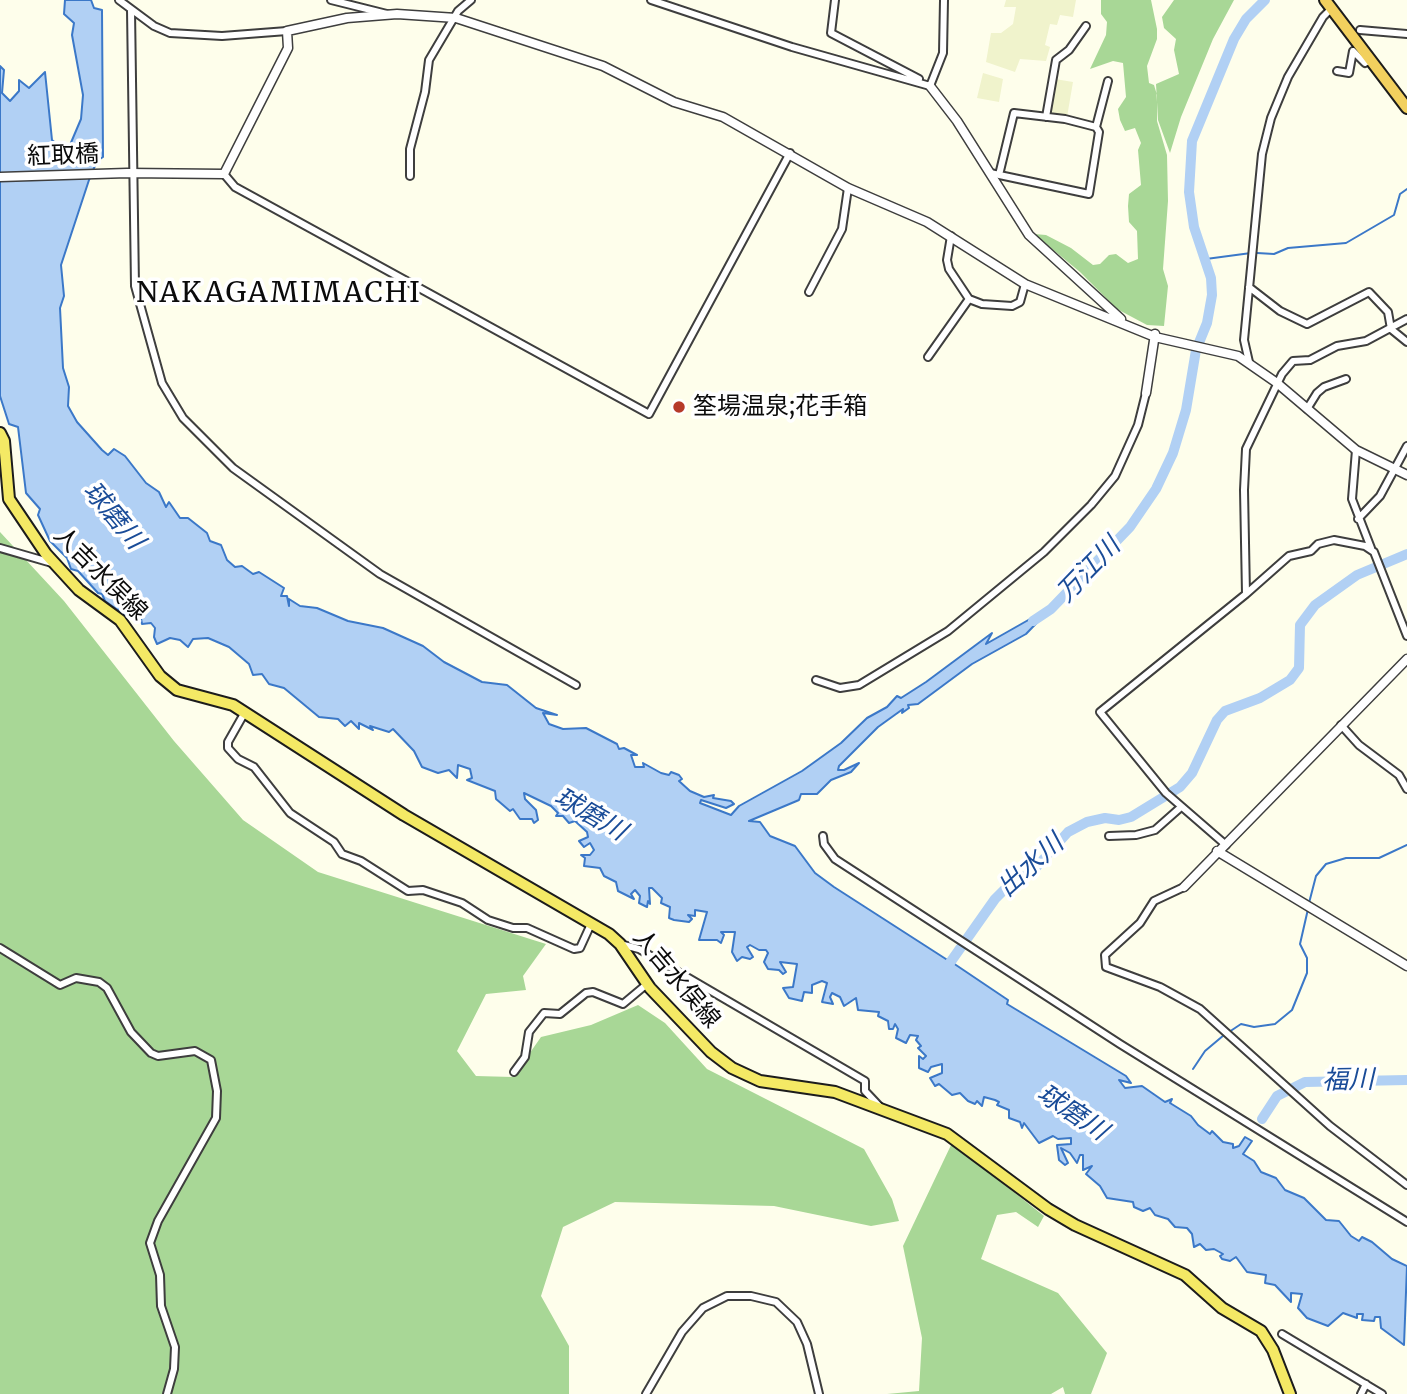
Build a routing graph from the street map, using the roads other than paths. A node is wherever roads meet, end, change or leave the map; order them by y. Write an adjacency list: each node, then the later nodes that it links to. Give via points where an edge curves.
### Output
1 (119, 0): 8 (street)
2 (331, 0): 9 (street)
3 (471, 0): 10 (street)
4 (651, 0): 18 (street)
5 (835, 0): 18 (street, via 831,33)
6 (944, 0): 18 (street, via 943,53)
7 (1328, 5): 15 (highway); 31 (street, via 1271,118 1258,179)
8 (131, 10): 13 (street, via 170,33 222,36); 23 (street)
9 (390, 15): 10 (street); 13 (street, via 347,18)
10 (456, 18): 22 (street, via 603,66 674,102 723,117); 26 (street, via 429,60 410,149)
11 (1086, 26): 20 (street, via 1056,60)
12 (1360, 30): 14 (street)
13 (287, 31): 24 (street, via 288,48)
14 (1407, 34)
15 (1370, 60): 16 (street, via 1365,63 1353,51 1349,73); 19 (highway)
16 (1337, 71)
17 (1108, 81): 21 (street)
18 (929, 86): 25 (street)
19 (1407, 108)
20 (1046, 117): 21 (street); 25 (street, via 1012,114)
21 (1096, 127): 25 (street, via 1099,132 1089,194)
22 (790, 153): 24 (street, via 649,414 235,187); 28 (street)
23 (131, 173): 24 (street, 紅取橋); 27 (street, 紅取橋); 57 (street, via 135,286 162,383 192,430 271,498 380,574)
24 (224, 174)
25 (994, 174): 36 (street, via 1029,235 1113,314 1153,331)
26 (410, 176)
27 (0, 177)
28 (848, 188): 29 (street); 32 (street, via 842,229)
29 (951, 236): 30 (street); 33 (street, via 949,269)
30 (1025, 284): 33 (street, via 1020,302 1012,306); 36 (street)
31 (1249, 287): 35 (street, via 1280,311 1307,324 1369,292 1388,312); 39 (street, via 1244,340)
32 (809, 292)
33 (969, 299): 38 (street)
34 (1407, 319): 35 (street)
35 (1391, 329): 37 (street); 41 (street, via 1366,341 1293,361)
36 (1158, 338): 39 (street); 42 (street)
37 (1407, 342)
38 (928, 357)
39 (1249, 362): 41 (street)
40 (1346, 379): 43 (street, via 1324,387)
41 (1277, 383): 43 (street); 53 (street, via 1244,461)
42 (1146, 393): 56 (street, via 1138,425 1115,476 1044,552 948,631 859,685 840,688)
43 (1307, 409): 46 (street)
44 (0, 433): 52 (main road, 人吉水俣線, via 9,499)
45 (1407, 446): 47 (street)
46 (1356, 450): 47 (street); 49 (street, via 1352,499)
47 (1397, 470): 48 (street); 49 (street)
48 (1407, 474)
49 (1358, 519): 51 (street)
50 (0, 548): 52 (street)
51 (1374, 552): 53 (street, via 1334,540 1318,544 1311,551 1289,556); 54 (street)
52 (54, 563): 58 (main road, 人吉水俣線, via 79,590 120,620 160,676 177,690)
53 (1246, 594): 61 (street, via 1100,712)
54 (1407, 636)
55 (1407, 659): 59 (street)
56 (816, 680)
57 (576, 685)
58 (245, 712): 67 (main road, 人吉水俣線, via 404,816); 67 (street, via 229,748 254,767 290,813 334,842 342,854 408,891 462,903 488,920 527,928 574,949 580,948)
59 (1341, 725): 60 (street, via 1399,775); 64 (street)
60 (1407, 789)
61 (1181, 807): 63 (street, via 1155,830); 64 (street)
62 (823, 836): 75 (street, via 835,859)
63 (1108, 836)
64 (1226, 845): 65 (street)
65 (1217, 851): 66 (street); 70 (street)
66 (1184, 887): 74 (street, via 1154,901 1140,923 1105,955 1105,967 1160,987 1200,1009 1293,1093)
67 (592, 924): 68 (main road, 人吉水俣線)
68 (620, 944): 71 (main road, 人吉水俣線); 73 (street, via 639,949 865,1081 865,1091)
69 (0, 948): 78 (street, via 60,985 76,978 99,982 107,988 131,1032 151,1053 195,1051 211,1060 216,1118 150,1242 174,1347)
70 (1407, 966)
71 (647, 984): 72 (street, via 623,1004 593,992 560,1014 544,1013 529,1032 525,1057); 73 (main road, 人吉水俣線, via 732,1068 760,1080 835,1092)
72 (514, 1072)
73 (882, 1110): 81 (main road, 人吉水俣線, via 947,1134 1048,1209 1185,1275 1222,1308 1261,1331)
74 (1407, 1185)
75 (1407, 1222)
76 (1282, 1334): 77 (street)
77 (1366, 1384): 82 (street); 83 (street)
78 (167, 1394)
79 (646, 1394): 80 (street, via 682,1332 704,1308 727,1296 751,1296 776,1302 797,1322)
80 (819, 1394)
81 (1290, 1394)
82 (1361, 1394)
83 (1382, 1394)

